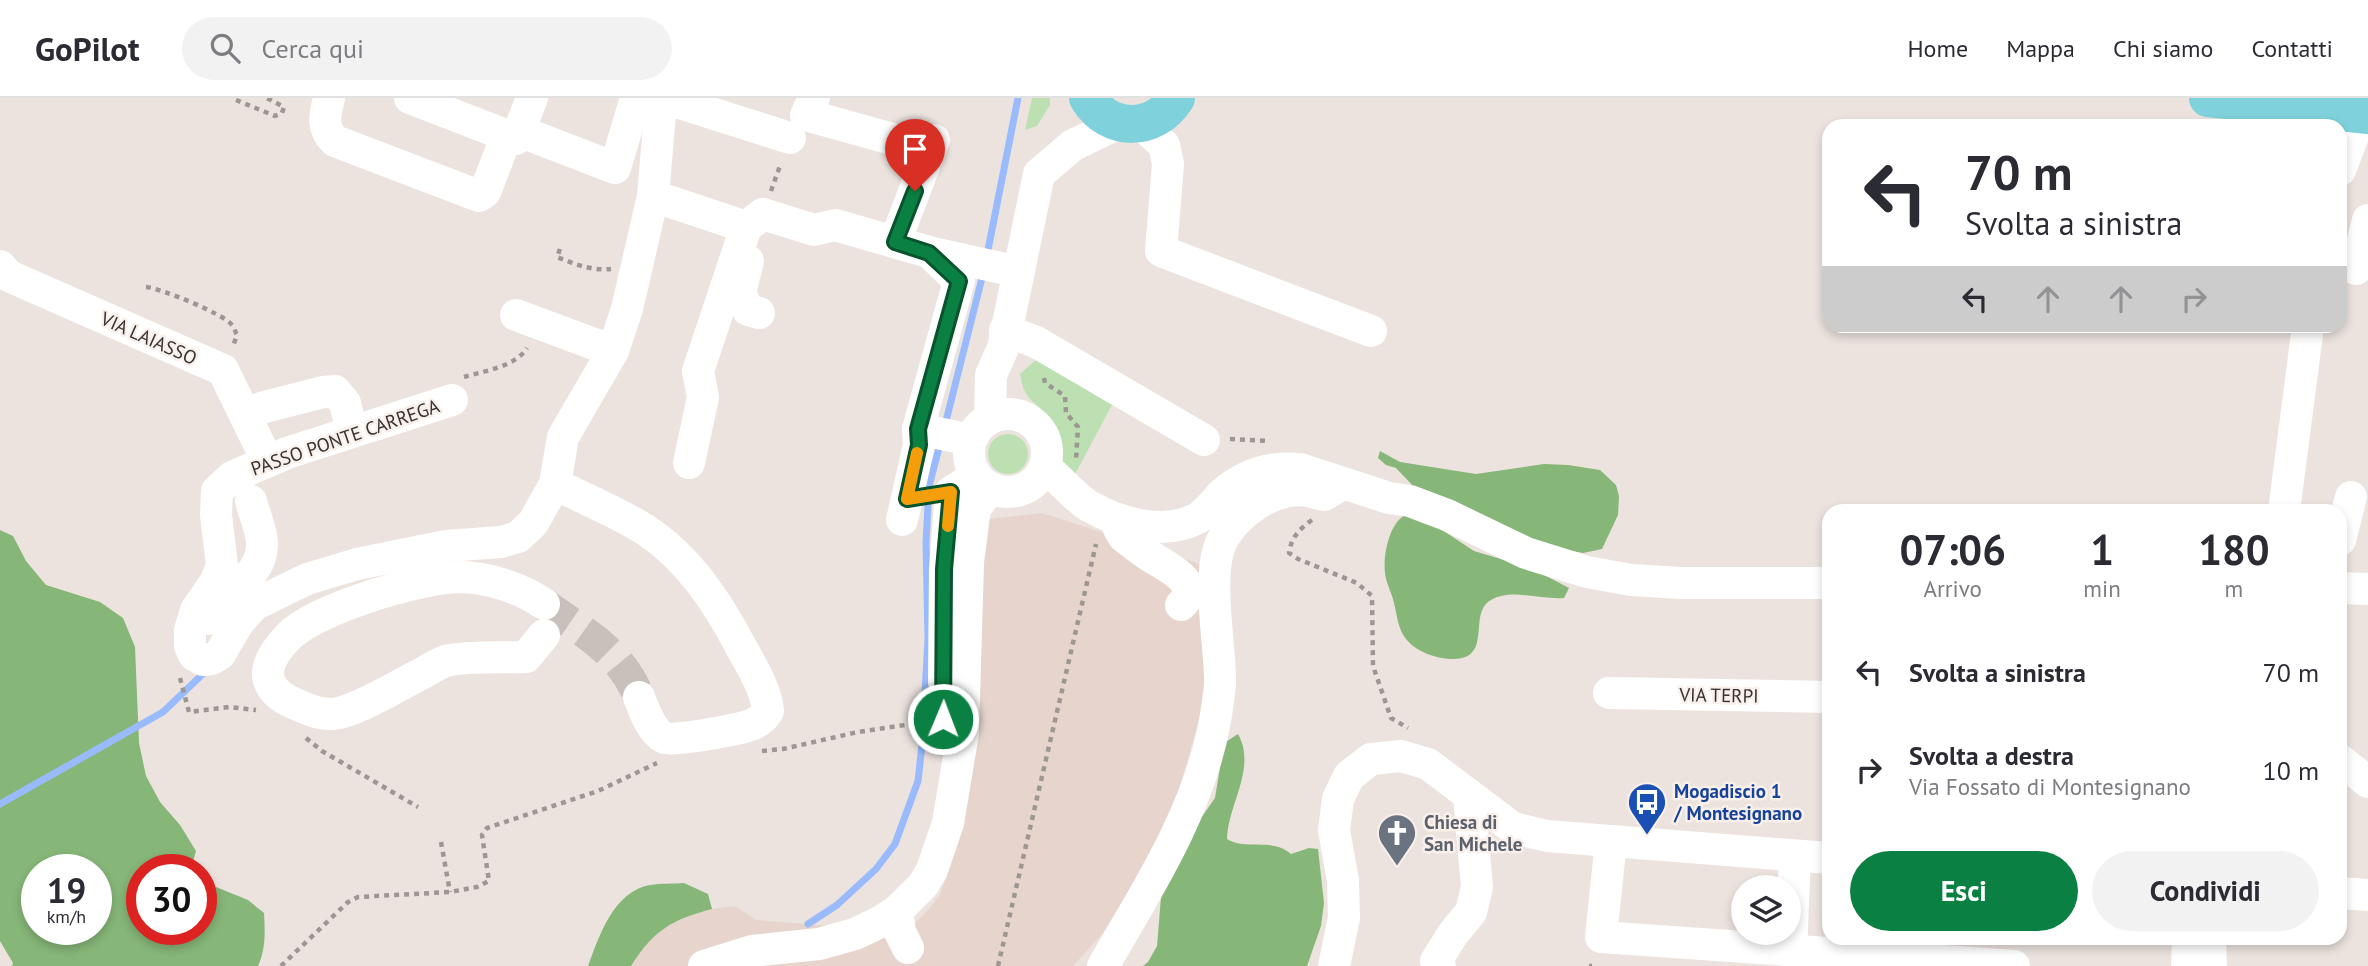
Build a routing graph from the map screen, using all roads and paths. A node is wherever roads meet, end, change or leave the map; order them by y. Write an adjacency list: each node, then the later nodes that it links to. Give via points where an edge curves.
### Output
1 (267, 98): 9 (path, via 284,107 279,116)
2 (329, 98): 14 (street, via 325,122 335,141 480,196)
3 (410, 98): 11 (street)
4 (532, 98): 14 (street)
5 (636, 98): 14 (street, via 615,168)
6 (664, 98): 15 (street); 16 (street)
7 (814, 98): 19 (street, via 806,115 922,142)
8 (2208, 98): 10 (main road)
9 (236, 100)
10 (2275, 101): 13 (main road)
11 (447, 105): 14 (street)
12 (1143, 111): 25 (street, via 1073,145 1039,174); 29 (street, via 1164,145 1168,164 1161,251)
13 (2346, 117)
14 (513, 133)
15 (790, 138): 17 (path)
16 (653, 196): 17 (street); 22 (street)
17 (755, 220): 19 (street, via 814,230 835,225); 27 (street, via 740,293 747,310); 43 (street, via 698,371 703,397)
18 (2368, 220): 24 (street)
19 (895, 242): 21 (street)
20 (560, 249): 22 (path, via 557,257 588,269)
21 (929, 253): 25 (street); 38 (street, via 959,281)
22 (636, 264): 32 (street)
23 (0, 266): 33 (street, VIA LAIASSO, via 9,276)
24 (2356, 269)
25 (1009, 270): 31 (street)
26 (146, 287): 33 (path, via 232,324 237,335)
27 (759, 313)
28 (516, 315): 32 (street)
29 (1371, 331)
30 (2307, 333): 50 (street)
31 (1004, 339): 37 (street, via 990,375); 40 (street, via 1035,342)
32 (613, 351): 46 (street, via 564,437)
33 (223, 370): 42 (street)
34 (1042, 373): 44 (path, via 1045,383 1065,396 1066,414 1078,427 1077,458)
35 (452, 401): 39 (street, PASSO PONTE CARREGA)
36 (261, 408): 39 (street, via 335,391 345,403)
37 (983, 427): 38 (street); 44 (street, via 1029,420 1045,440); 47 (street, via 969,452)
38 (918, 429): 47 (street, via 919,445 904,509)
39 (352, 432): 59 (street, PASSO PONTE CARREGA, via 232,477 217,491 222,565 197,610)
40 (1205, 440): 41 (path)
41 (1273, 441)
42 (260, 446)
43 (690, 463)
44 (1047, 479): 47 (street, via 1011,492); 53 (street, via 1088,505)
45 (1343, 483): 53 (street, via 1300,469 1266,470 1232,485 1200,517 1181,525); 54 (street, via 1410,501 1526,554 1587,572 1681,583); 92 (street, via 1324,495 1301,490 1278,494 1256,505 1222,539 1214,571 1220,684 1207,760 1185,817)
46 (555, 484): 59 (street, via 533,523 518,537 446,546 307,579 254,605 220,654); 62 (street, via 645,530 671,549 724,614 756,674 768,712 739,729 670,740 659,734)
47 (965, 488): 64 (street, via 944,569); 81 (street, via 975,508 968,562 963,733 948,823 932,870)
48 (2351, 497): 51 (street)
49 (251, 501): 59 (street, via 262,545 258,559 249,577 209,618)
50 (2285, 504)
51 (2347, 513)
52 (1319, 517): 65 (path, via 1298,531 1290,541 1289,553 1357,583 1372,596 1373,666 1391,718)
53 (1108, 529): 57 (street, via 1119,529 1185,580 1189,592); 91 (path)
54 (1822, 583)
55 (2347, 588): 56 (street)
56 (2368, 589)
57 (1181, 605)
58 (544, 620): 58 (street, via 526,657 446,661 335,714 283,698 269,681 268,671 279,645 298,628 350,604 418,582 460,577 515,589)
59 (189, 668): 63 (path, via 189,712 229,706)
60 (1609, 693): 61 (street, VIA TERPI)
61 (1822, 696)
62 (639, 697)
63 (267, 714)
64 (929, 721): 67 (path)
65 (1413, 732)
66 (302, 734): 72 (path, via 322,751)
67 (816, 742)
68 (668, 758): 77 (path, via 598,791 487,828 482,835 489,881)
69 (2347, 766): 70 (street)
70 (2368, 782)
71 (1469, 797): 73 (street, via 1513,828); 93 (street, via 1427,764 1401,756 1371,759 1349,776 1338,799 1334,830 1344,918); 94 (street, via 1477,887 1471,912 1436,961)
72 (418, 807)
73 (1611, 841): 75 (street); 86 (street, via 1601,937)
74 (441, 842): 77 (path)
75 (1795, 856): 76 (street); 86 (street)
76 (1822, 858)
77 (450, 892): 90 (path, via 358,897)
78 (2347, 894): 79 (street)
79 (2368, 895)
80 (2347, 910): 82 (street)
81 (897, 911): 85 (street); 88 (street, via 838,939)
82 (2368, 911)
83 (2188, 945): 95 (street)
84 (2210, 945): 96 (street)
85 (908, 948)
86 (1791, 951): 87 (street)
87 (1999, 956)
88 (764, 957): 89 (street)
89 (712, 963)
90 (281, 966)
91 (998, 966)
92 (1103, 966)
93 (1334, 966)
94 (1440, 966)
95 (2187, 966)
96 (2211, 966)

